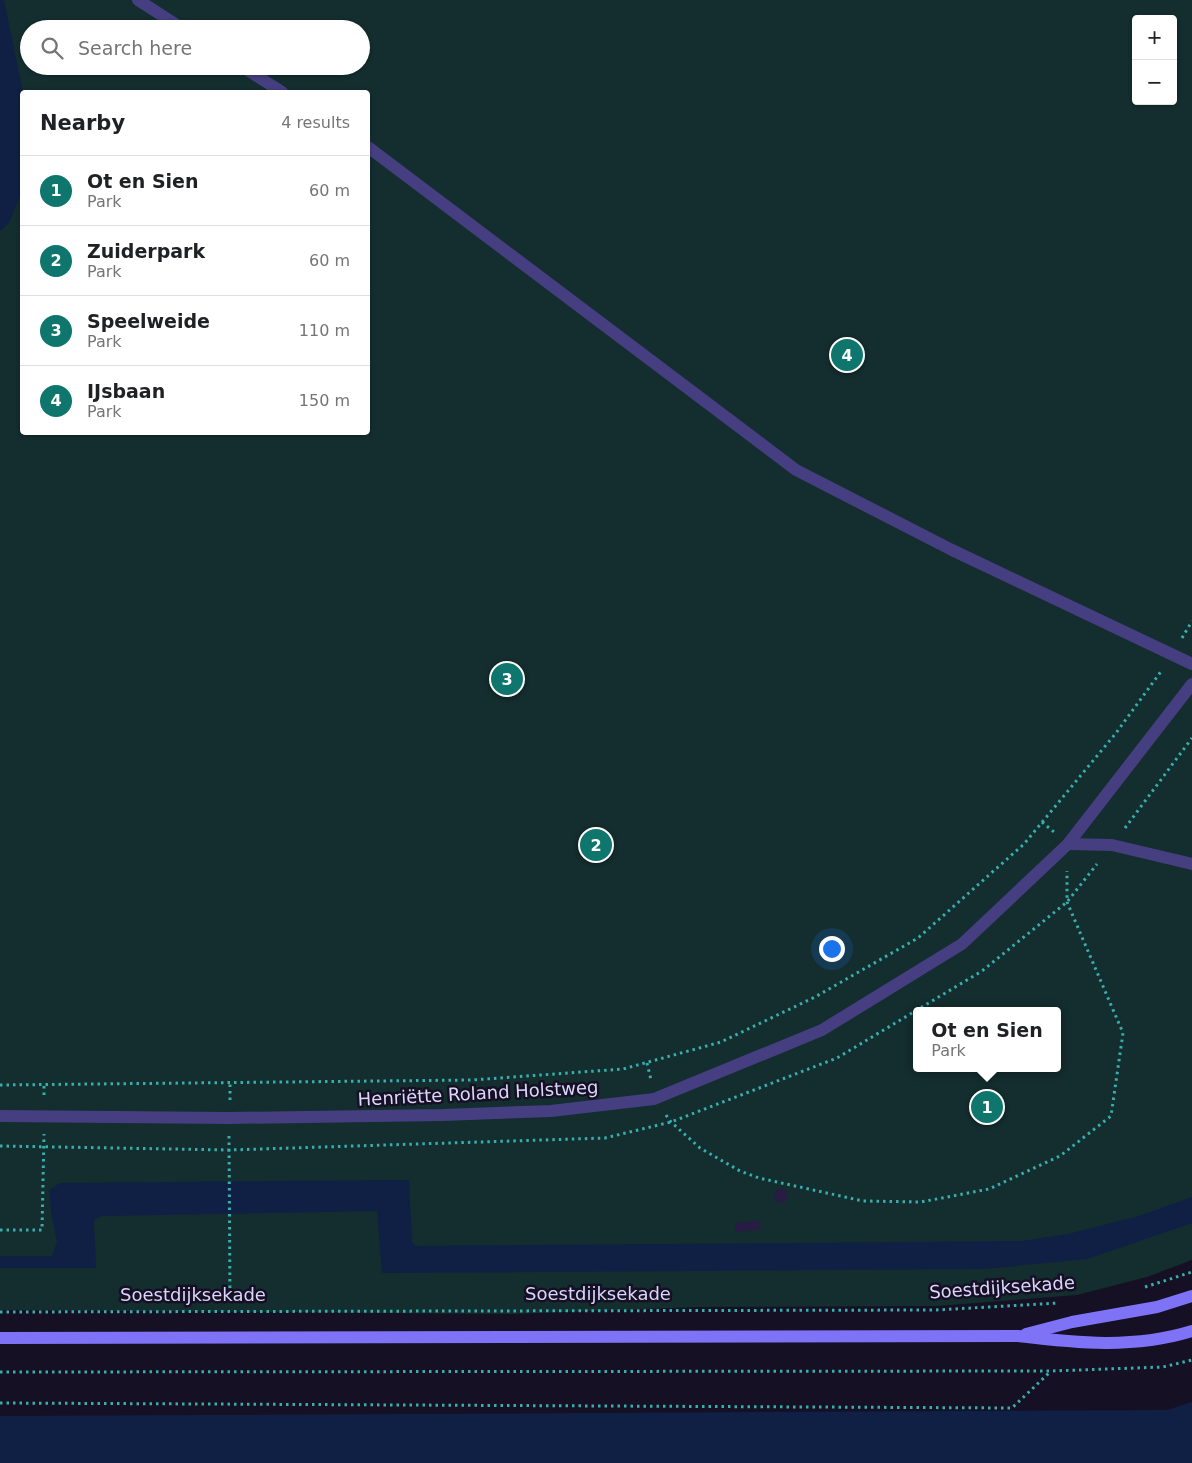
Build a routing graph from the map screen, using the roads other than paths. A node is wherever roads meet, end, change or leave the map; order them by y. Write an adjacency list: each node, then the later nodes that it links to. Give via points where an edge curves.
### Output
1 (138, 0): 2 (street)
2 (169, 20)
3 (256, 75): 4 (street)
4 (279, 90)
5 (370, 149): 6 (street, via 796,470 952,550)
6 (1192, 664)
7 (1192, 684): 8 (street, Henriëtte Roland Holstweg)
8 (1068, 844): 9 (street, via 1112,846); 10 (street, Henriëtte Roland Holstweg, via 962,944 813,1034 654,1099 551,1111 443,1115 229,1118)
9 (1192, 864)
10 (0, 1116)
11 (1192, 1296): 13 (main road, via 1157,1307 1072,1322)
12 (1192, 1331): 13 (main road, via 1142,1342 1075,1343)
13 (1018, 1336): 14 (main road)
14 (0, 1338)

